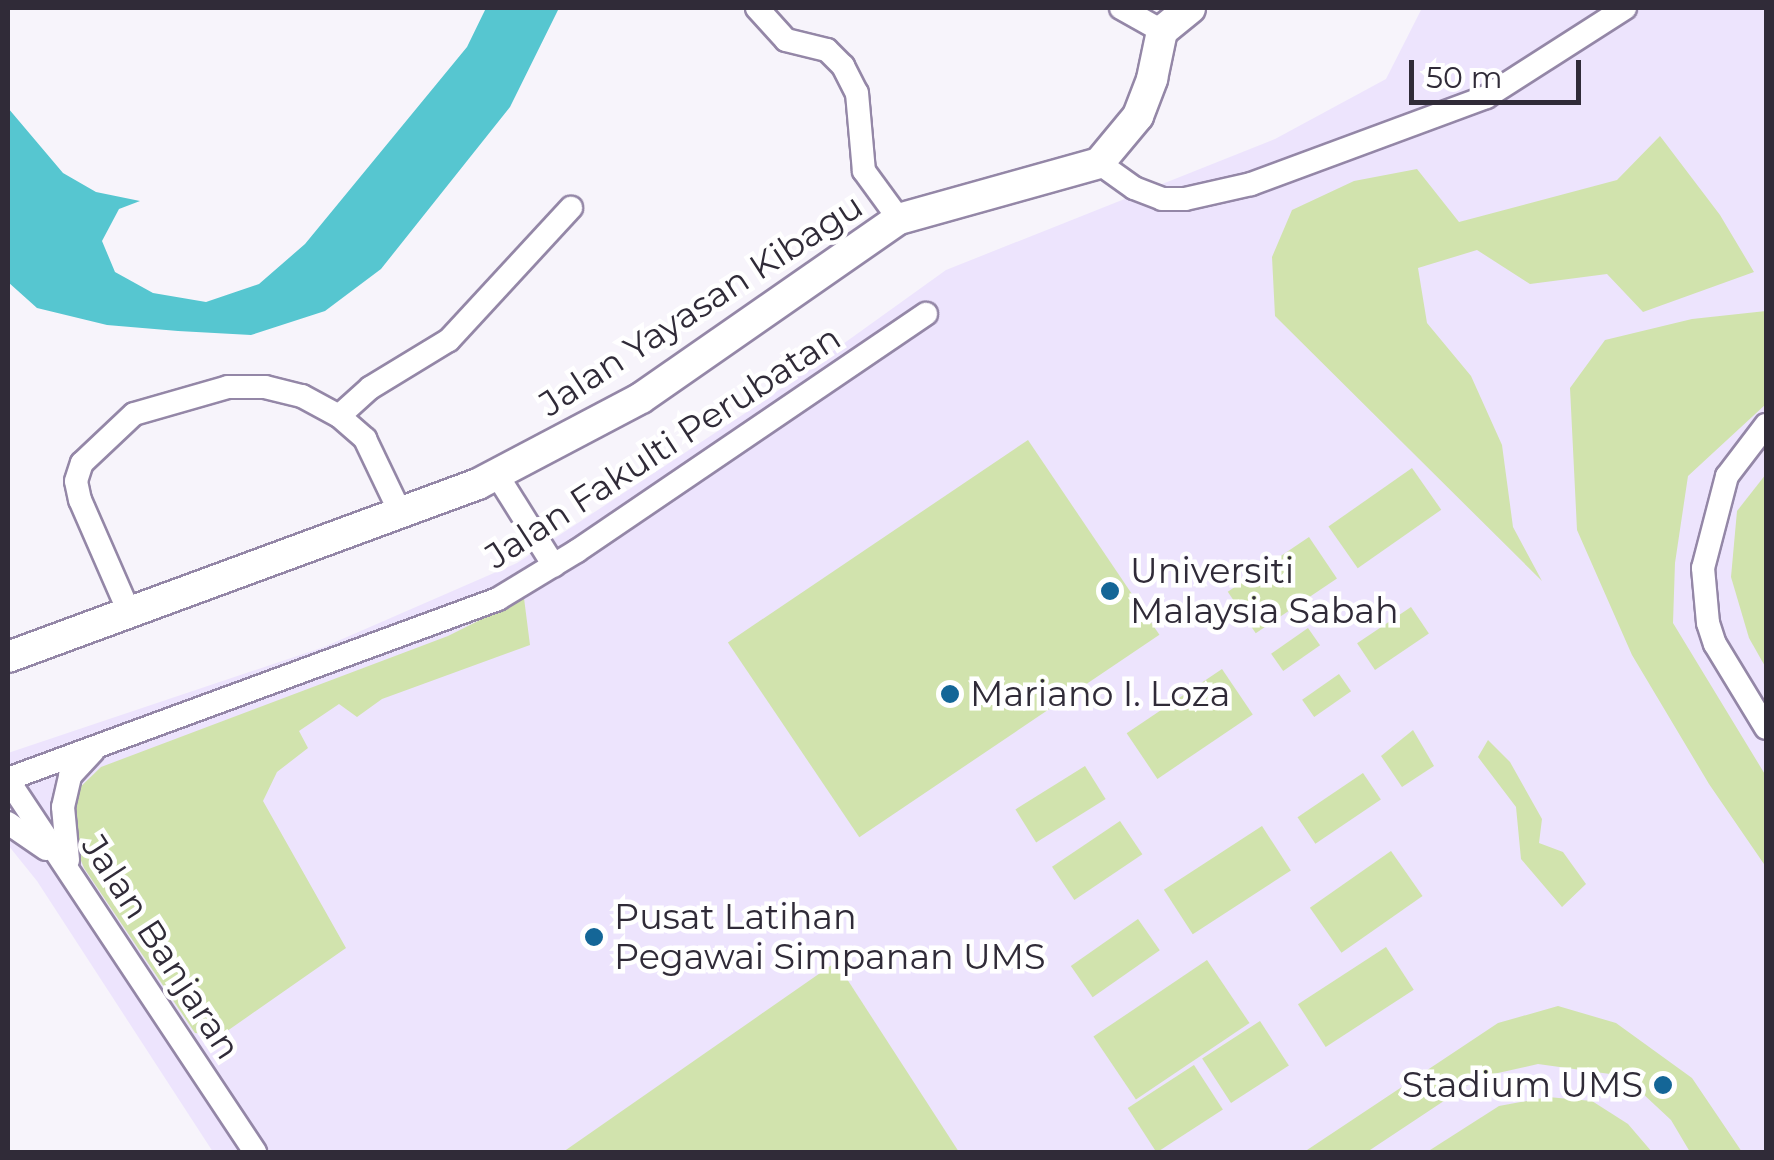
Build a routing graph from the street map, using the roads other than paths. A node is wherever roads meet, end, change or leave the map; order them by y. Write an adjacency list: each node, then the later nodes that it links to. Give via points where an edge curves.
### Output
1 (757, 8): 8 (street, via 786,40 827,50 843,66 857,93 864,171)
2 (1121, 8): 5 (street)
3 (1190, 8): 5 (street)
4 (1625, 8): 6 (street, via 1486,97 1251,184 1162,199)
5 (1162, 31): 6 (street, via 1138,116)
6 (1099, 163): 8 (street, Jalan Yayasan Kibagu)
7 (570, 208): 10 (street, via 449,340 370,388)
8 (899, 220): 12 (street, Jalan Yayasan Kibagu, via 641,398)
9 (926, 314): 14 (street, Jalan Fakulti Perubatan)
10 (339, 416): 13 (street, via 365,439); 15 (street, via 302,396 228,387 134,414 108,438 82,463 76,480)
11 (1766, 425): 17 (street, via 1727,476 1703,568 1715,644)
12 (497, 474): 13 (street, Jalan Yayasan Kibagu); 14 (street)
13 (402, 514): 15 (street, Jalan Yayasan Kibagu)
14 (554, 566): 18 (street, Jalan Fakulti Perubatan, via 480,608)
15 (130, 612): 16 (street, Jalan Yayasan Kibagu)
16 (8, 657)
17 (1766, 728)
18 (94, 750): 19 (street, Jalan Fakulti Perubatan); 21 (street, via 70,776 64,807)
19 (8, 780): 21 (street, Jalan Banjaran)
20 (8, 823): 21 (street)
21 (70, 872): 22 (street, Jalan Banjaran)
22 (255, 1152)

